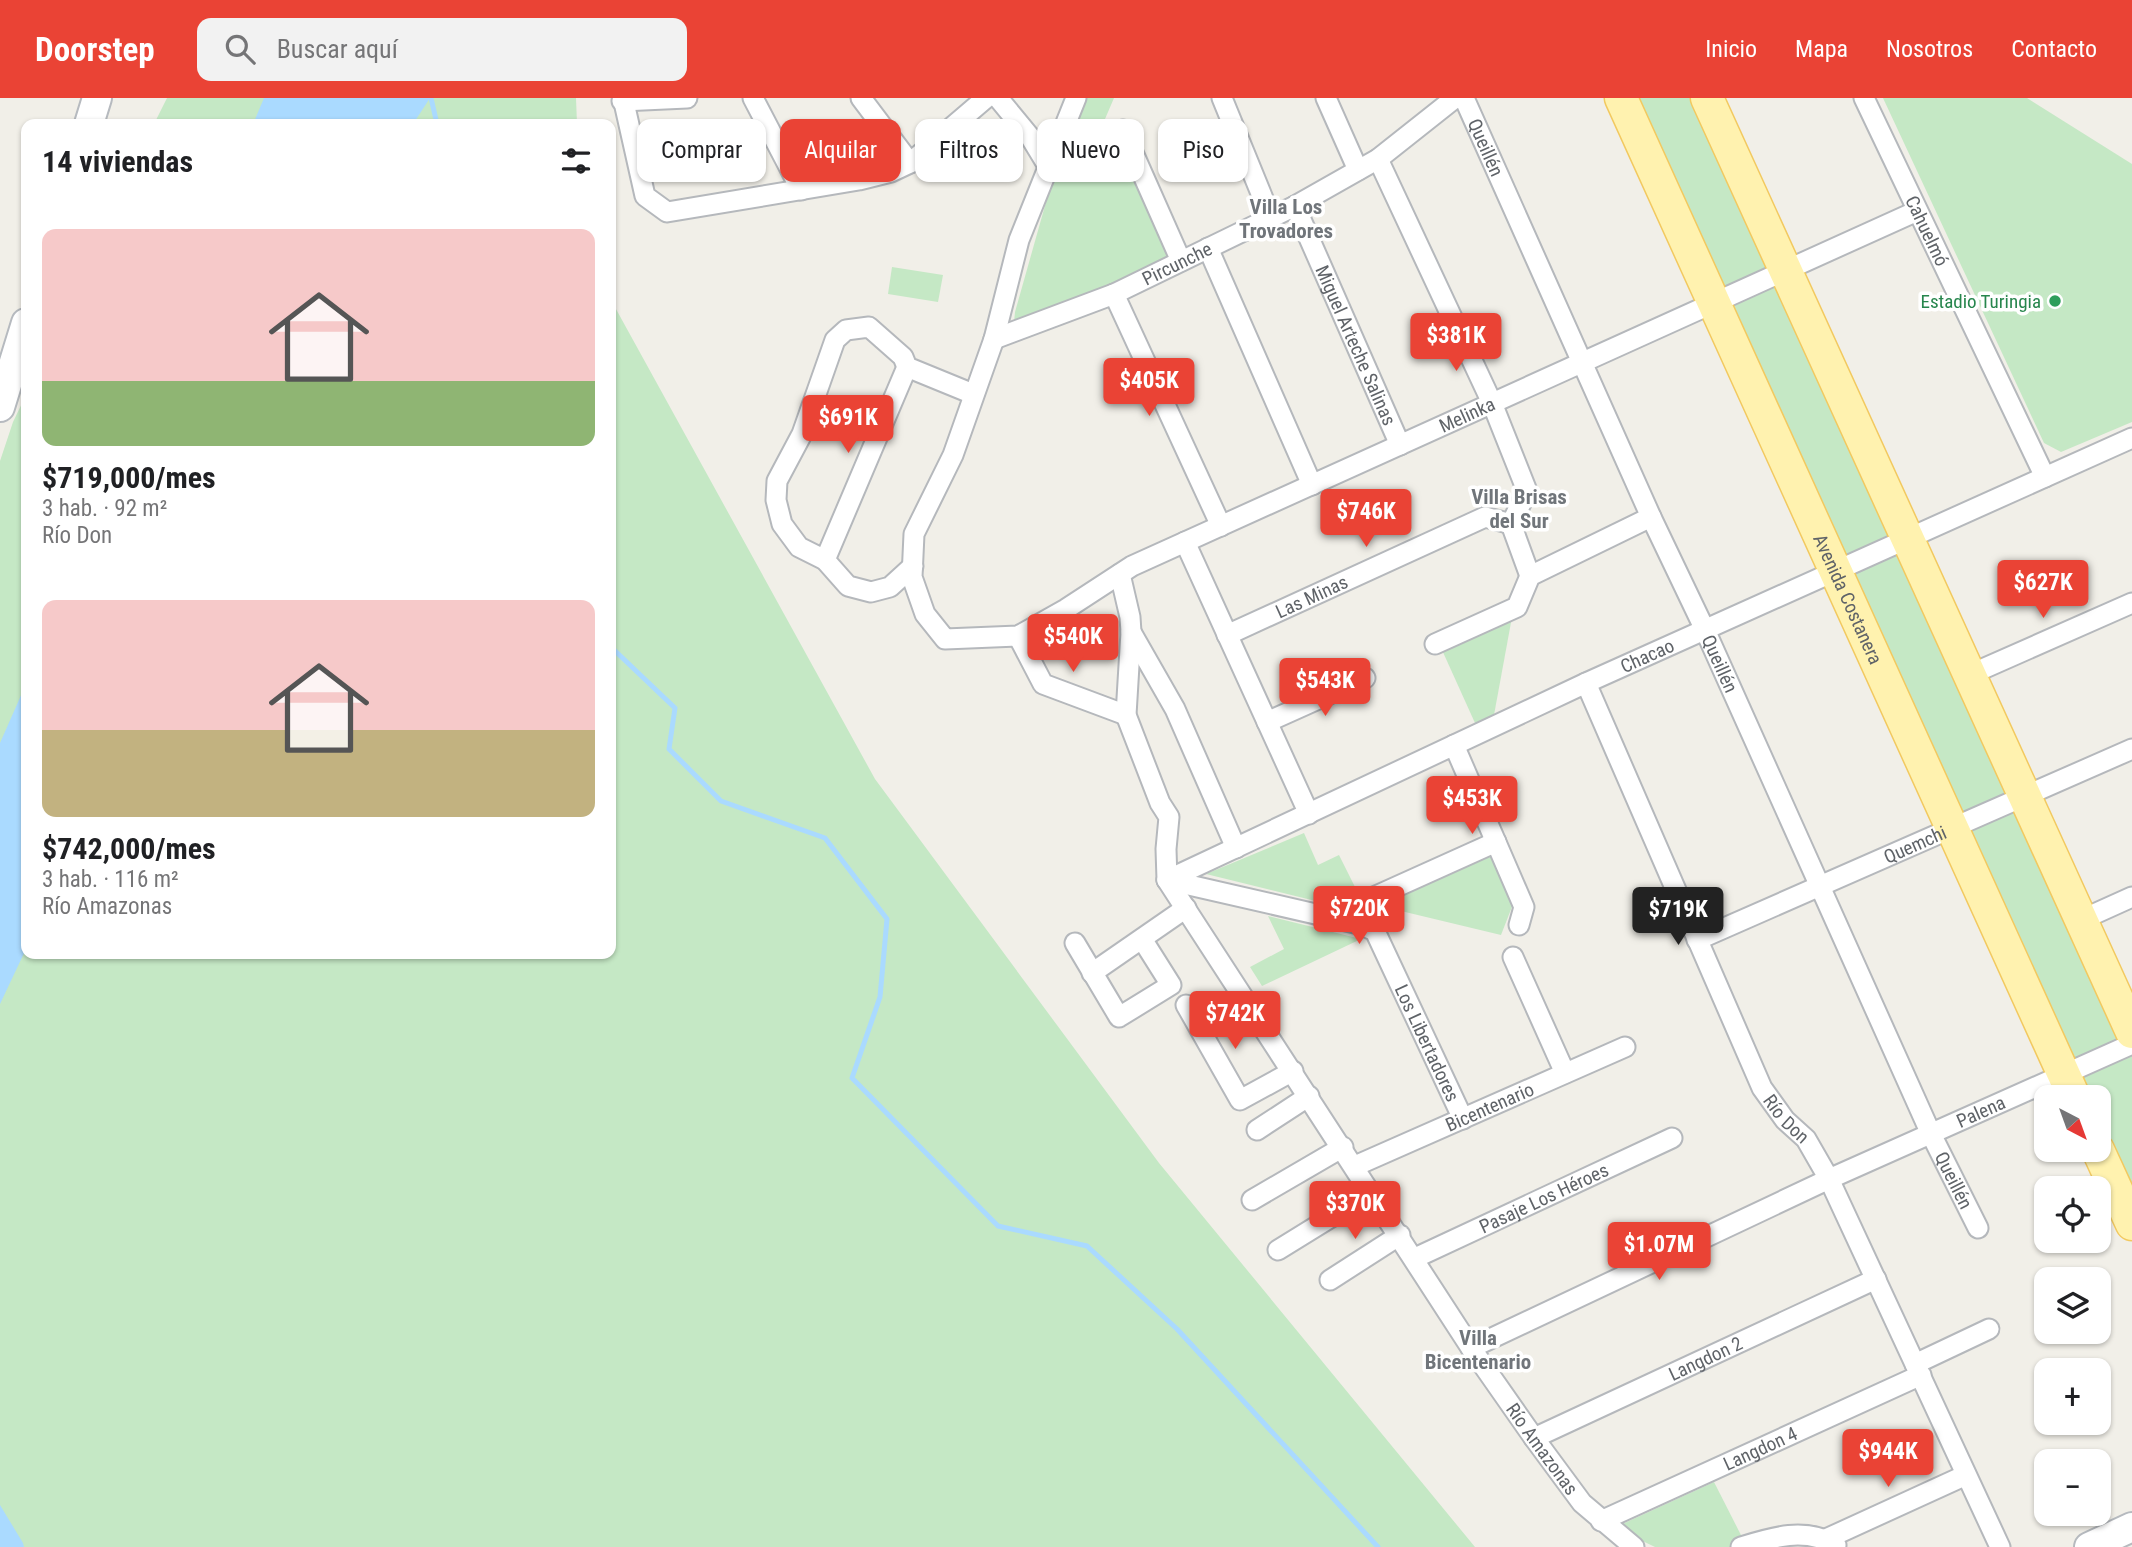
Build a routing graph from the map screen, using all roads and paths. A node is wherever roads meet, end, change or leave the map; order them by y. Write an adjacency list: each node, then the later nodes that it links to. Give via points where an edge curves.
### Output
1 (97, 98): 16 (main road)
2 (687, 98): 15 (street)
3 (753, 98): 24 (street)
4 (861, 98): 20 (street)
5 (986, 98): 20 (street)
6 (998, 98): 18 (street)
7 (1076, 98): 17 (street)
8 (1222, 98): 27 (street)
9 (1326, 98): 21 (street)
10 (1455, 98): 19 (street, Pircunche)
11 (1464, 98): 35 (street, Queillén)
12 (1621, 98): 32 (main road, Avenida Costanera)
13 (1707, 98): 30 (main road)
14 (1864, 98): 26 (street, Cahuelmó)
15 (623, 100): 24 (street, via 645,196 667,212)
16 (91, 119)
17 (1067, 119)
18 (1037, 148)
19 (1378, 159): 21 (street, Pircunche); 38 (street)
20 (909, 163): 24 (street, via 891,172)
21 (1357, 170): 25 (street, Pircunche)
22 (1144, 177): 29 (street)
23 (1042, 182): 34 (street, via 1020,240)
24 (801, 190)
25 (1295, 206): 27 (street, Pircunche); 41 (street, Miguel Arteche Salinas)
26 (1917, 211): 30 (street, Melinka); 42 (street, Cahuelmó)
27 (1270, 218): 28 (street, Pircunche)
28 (1208, 248): 29 (street, Pircunche); 43 (street)
29 (1181, 261): 31 (street, Pircunche)
30 (1786, 270): 32 (street, Melinka); 47 (main road)
31 (1114, 294): 34 (street, Pircunche); 46 (street)
32 (1714, 303): 35 (street, Melinka); 52 (main road, Avenida Costanera)
33 (21, 339): 39 (main road)
34 (994, 339): 37 (street)
35 (1581, 363): 38 (street, Melinka); 44 (street, Queillén)
36 (907, 367): 37 (street); 49 (street); 49 (street, via 869,327 846,330 835,340 802,434 777,481 776,500 782,524 799,547)
37 (973, 394): 50 (street, via 953,455 914,534)
38 (1492, 403): 41 (street, Melinka); 45 (street, via 1527,491)
39 (0, 407)
40 (2132, 438): 42 (street, Chacao)
41 (1400, 445): 43 (street, Melinka)
42 (2045, 477): 47 (street, Chacao)
43 (1312, 485): 46 (street, Melinka)
44 (1651, 517): 53 (street); 55 (street, Queillén)
45 (1511, 524): 53 (street); 58 (street, Las Minas, via 1485,517)
46 (1221, 526): 48 (street, Melinka)
47 (1908, 539): 52 (street, Chacao); 60 (main road)
48 (1185, 542): 51 (street, Melinka); 58 (street)
49 (825, 560): 50 (street, via 848,586 871,592 890,587)
50 (912, 566): 57 (street, via 925,614 945,639)
51 (1126, 570): 56 (street); 57 (street, Melinka)
52 (1836, 571): 55 (street, Chacao); 69 (main road, Avenida Costanera)
53 (1530, 576): 59 (street, via 1517,607)
54 (2132, 603): 60 (street)
55 (1705, 630): 62 (street, Chacao); 73 (street, Queillén)
56 (1131, 632): 63 (street); 71 (street, via 1175,709)
57 (1018, 635): 63 (street, via 1043,684)
58 (1227, 635): 64 (street)
59 (1436, 644)
60 (1969, 675): 67 (main road)
61 (1366, 678): 64 (street)
62 (1586, 683): 65 (street, Chacao); 80 (street, Río Don)
63 (1126, 715): 72 (street, via 1169,817)
64 (1267, 722): 68 (street)
65 (1454, 745): 68 (street, Chacao); 70 (street)
66 (2132, 749): 67 (street, Quemchi)
67 (2025, 796): 69 (street, Quemchi); 76 (main road)
68 (1309, 814): 71 (street, Chacao)
69 (1952, 828): 73 (street, Quemchi); 90 (main road, Avenida Costanera)
70 (1496, 842): 77 (street, via 1366,901); 78 (street, via 1524,907)
71 (1236, 848): 72 (street, Chacao)
72 (1167, 880): 75 (street, Río Amazonas); 77 (street)
73 (1820, 886): 80 (street, Quemchi); 96 (street, Queillén)
74 (2132, 897): 76 (street)
75 (1186, 908): 79 (street); 88 (street, Río Amazonas)
76 (2081, 920): 85 (main road)
77 (1359, 924): 94 (street, Los Libertadores, via 1375,931)
78 (1519, 925)
79 (1142, 939): 83 (street); 83 (street, via 1171,985 1119,1017)
80 (1697, 940): 101 (street, Río Don, via 1762,1087 1784,1120 1806,1139)
81 (1074, 943): 83 (street)
82 (1513, 957): 89 (street)
83 (1092, 973)
84 (1185, 1004): 88 (street, via 1240,1100)
85 (2132, 1032)
86 (2132, 1044): 91 (street, Palena)
87 (1625, 1047): 89 (street, Bicentenario)
88 (1293, 1071): 92 (street, Río Amazonas)
89 (1565, 1073): 94 (street, Bicentenario)
90 (2069, 1085)
91 (2070, 1085)
92 (1309, 1096): 95 (street); 98 (street, Río Amazonas)
93 (2034, 1098): 96 (street, Palena)
94 (1463, 1119): 100 (street, Bicentenario)
95 (1256, 1130)
96 (1931, 1134): 101 (street, Palena); 105 (street, Queillén)
97 (1672, 1138): 108 (street, Pasaje Los Héroes)
98 (1343, 1147): 100 (street, Río Amazonas); 103 (street)
99 (2104, 1162): 104 (main road)
100 (1355, 1166): 102 (street, Río Amazonas)
101 (1829, 1179): 109 (street, Río Don); 112 (street, Palena)
102 (1372, 1192): 106 (street, Río Amazonas); 107 (street)
103 (1252, 1200)
104 (2132, 1224)
105 (1978, 1228)
106 (1400, 1235): 108 (street, Río Amazonas); 110 (street)
107 (1278, 1250)
108 (1415, 1258): 112 (street, Río Amazonas)
109 (1876, 1279): 113 (street, Río Don); 114 (street, Langdon 2)
110 (1330, 1280)
111 (1989, 1329): 113 (street, Langdon 4)
112 (1471, 1348): 114 (street, Río Amazonas)
113 (1918, 1369): 115 (street, Río Don); 116 (street, Langdon 4)
114 (1534, 1438): 116 (street, Río Amazonas)
115 (1966, 1475): 118 (street); 121 (street, Río Don)
116 (1601, 1521): 119 (street, Río Amazonas)
117 (2132, 1527): 122 (main road)
118 (1833, 1543): 120 (street, via 1799,1534)
119 (1633, 1547)
120 (1741, 1547)
121 (2000, 1547)
122 (2089, 1547)

